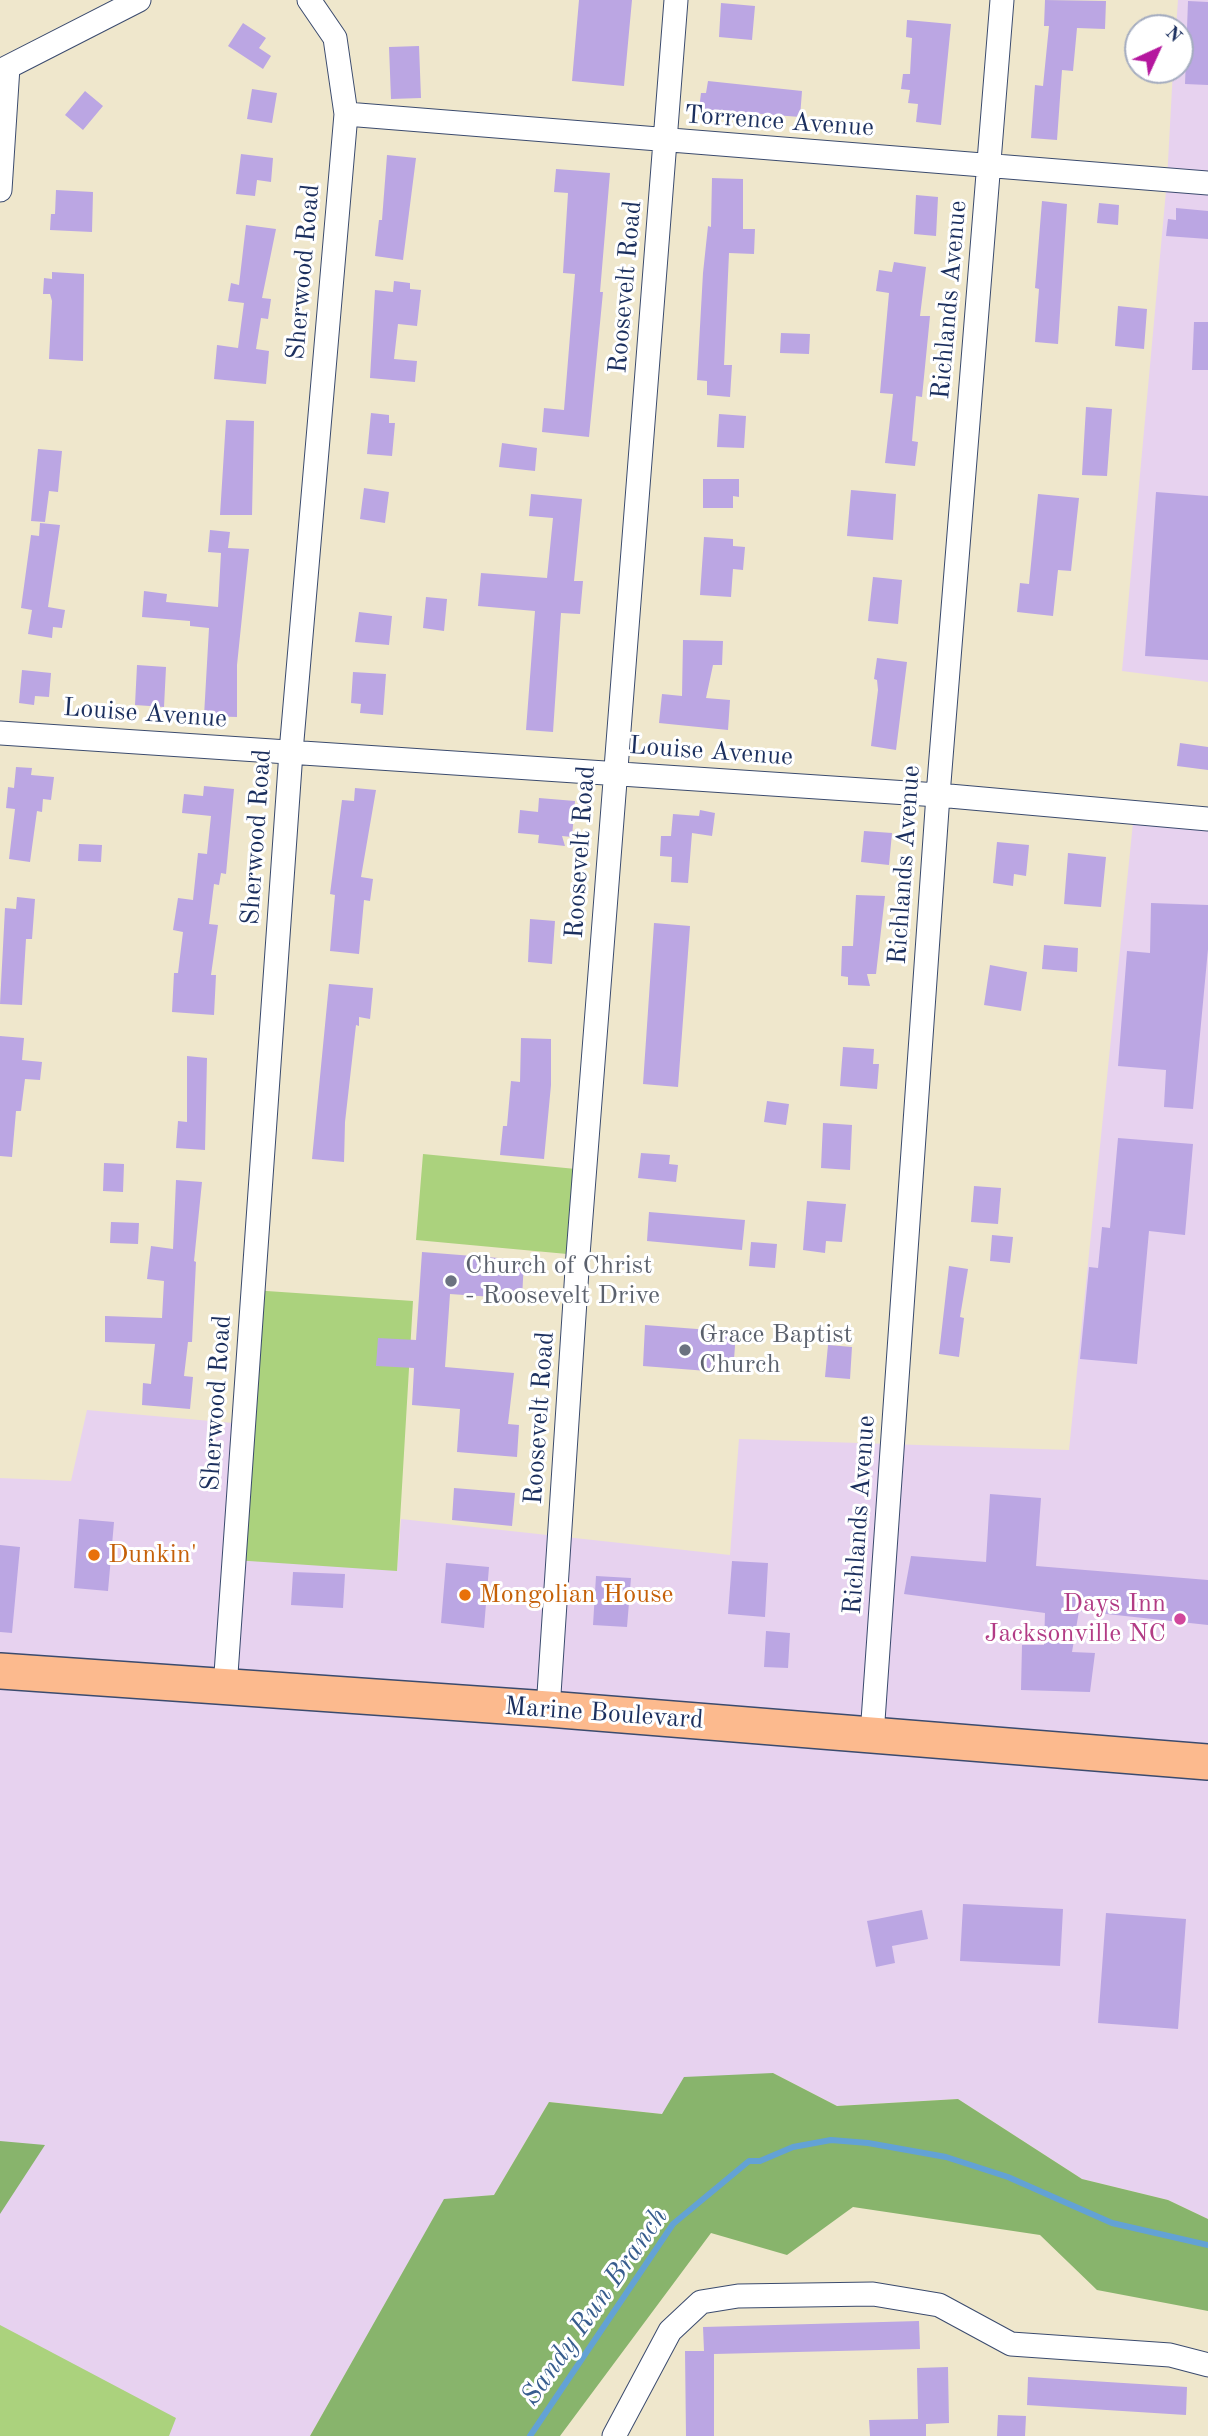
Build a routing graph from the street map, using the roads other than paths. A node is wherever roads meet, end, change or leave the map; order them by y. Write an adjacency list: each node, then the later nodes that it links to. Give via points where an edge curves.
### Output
1 (139, 0): 5 (street)
2 (309, 0): 6 (street, Sherwood Road, via 335,38)
3 (676, 0): 7 (street, Roosevelt Road)
4 (1002, 0): 8 (street, Richlands Avenue)
5 (4, 69): 10 (street)
6 (346, 114): 7 (street, Torrence Avenue); 12 (street, Sherwood Road)
7 (666, 142): 8 (street, Torrence Avenue); 13 (street, Roosevelt Road)
8 (989, 164): 9 (street, Torrence Avenue); 14 (street, Richlands Avenue)
9 (1208, 183)
10 (0, 190)
11 (0, 733): 12 (street, Louise Avenue)
12 (291, 752): 13 (street, Louise Avenue); 17 (street, Sherwood Road)
13 (615, 773): 14 (street, Louise Avenue); 18 (street, Roosevelt Road)
14 (938, 795): 15 (street, Louise Avenue); 19 (street, Richlands Avenue)
15 (1208, 819)
16 (0, 1671): 17 (main road, Marine Boulevard)
17 (225, 1688): 18 (main road, Marine Boulevard)
18 (548, 1709): 19 (main road, Marine Boulevard)
19 (872, 1735): 20 (main road, Marine Boulevard)
20 (1208, 1762)
21 (1208, 2365): 22 (street, via 1170,2355 1011,2344 939,2305 873,2294 738,2296 701,2302 670,2331)
22 (614, 2436)

